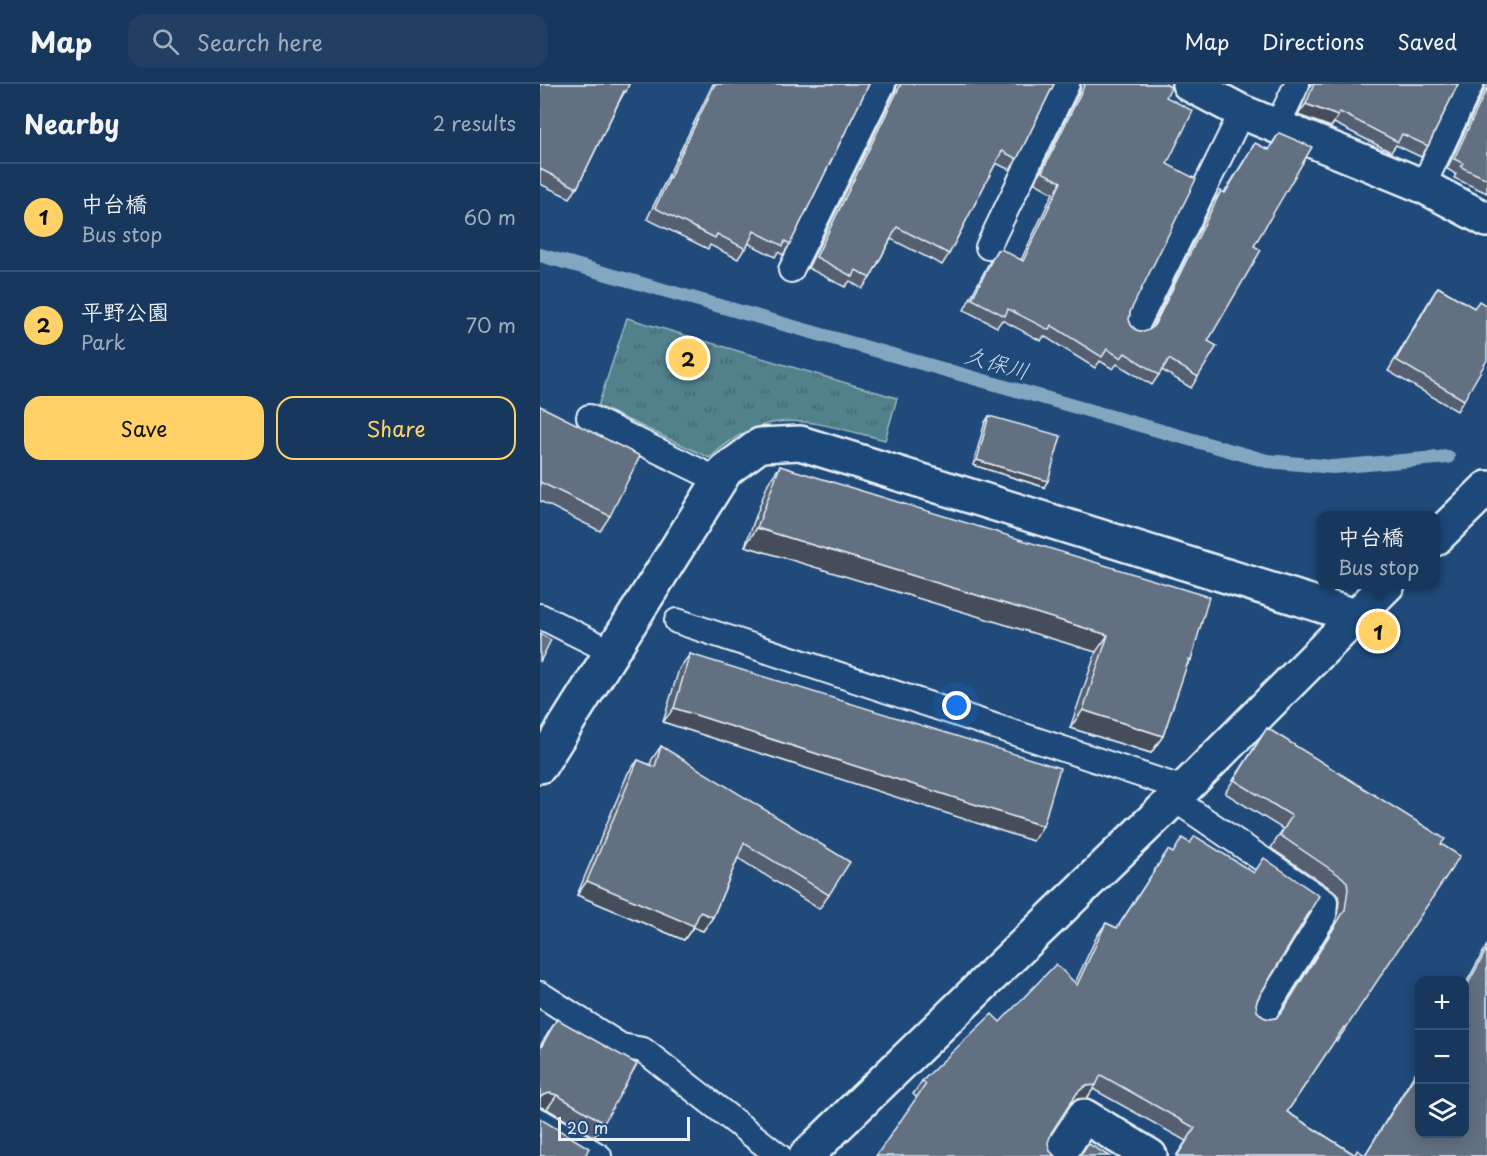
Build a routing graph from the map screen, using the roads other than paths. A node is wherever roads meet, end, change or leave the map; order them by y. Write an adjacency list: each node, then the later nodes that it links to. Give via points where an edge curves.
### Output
1 (883, 84): 11 (lane)
2 (1067, 84): 10 (lane)
3 (1189, 84): 6 (street)
4 (1297, 84): 7 (lane)
5 (1471, 84): 8 (lane)
6 (1242, 112): 7 (street); 12 (lane)
7 (1277, 126): 8 (street)
8 (1423, 186): 9 (street)
9 (1487, 220)
10 (988, 247)
11 (791, 270)
12 (1135, 329)
13 (590, 417): 14 (lane)
14 (720, 481): 19 (street, via 726,470 760,445 800,444); 21 (street)
15 (1487, 488): 16 (street)
16 (1440, 534)
17 (1384, 589): 19 (street)
18 (540, 616): 21 (lane)
19 (1355, 616): 23 (street)
20 (677, 621): 23 (lane)
21 (612, 652): 22 (street)
22 (540, 766)
23 (1179, 794): 25 (lane, via 1325,902 1324,916); 29 (street)
24 (540, 994): 28 (lane, via 621,1046 643,1050)
25 (1261, 1018)
26 (540, 1121): 27 (lane)
27 (599, 1156)
28 (779, 1156)
29 (806, 1156)
30 (1058, 1156): 31 (street, via 1084,1116)
31 (1150, 1156)

